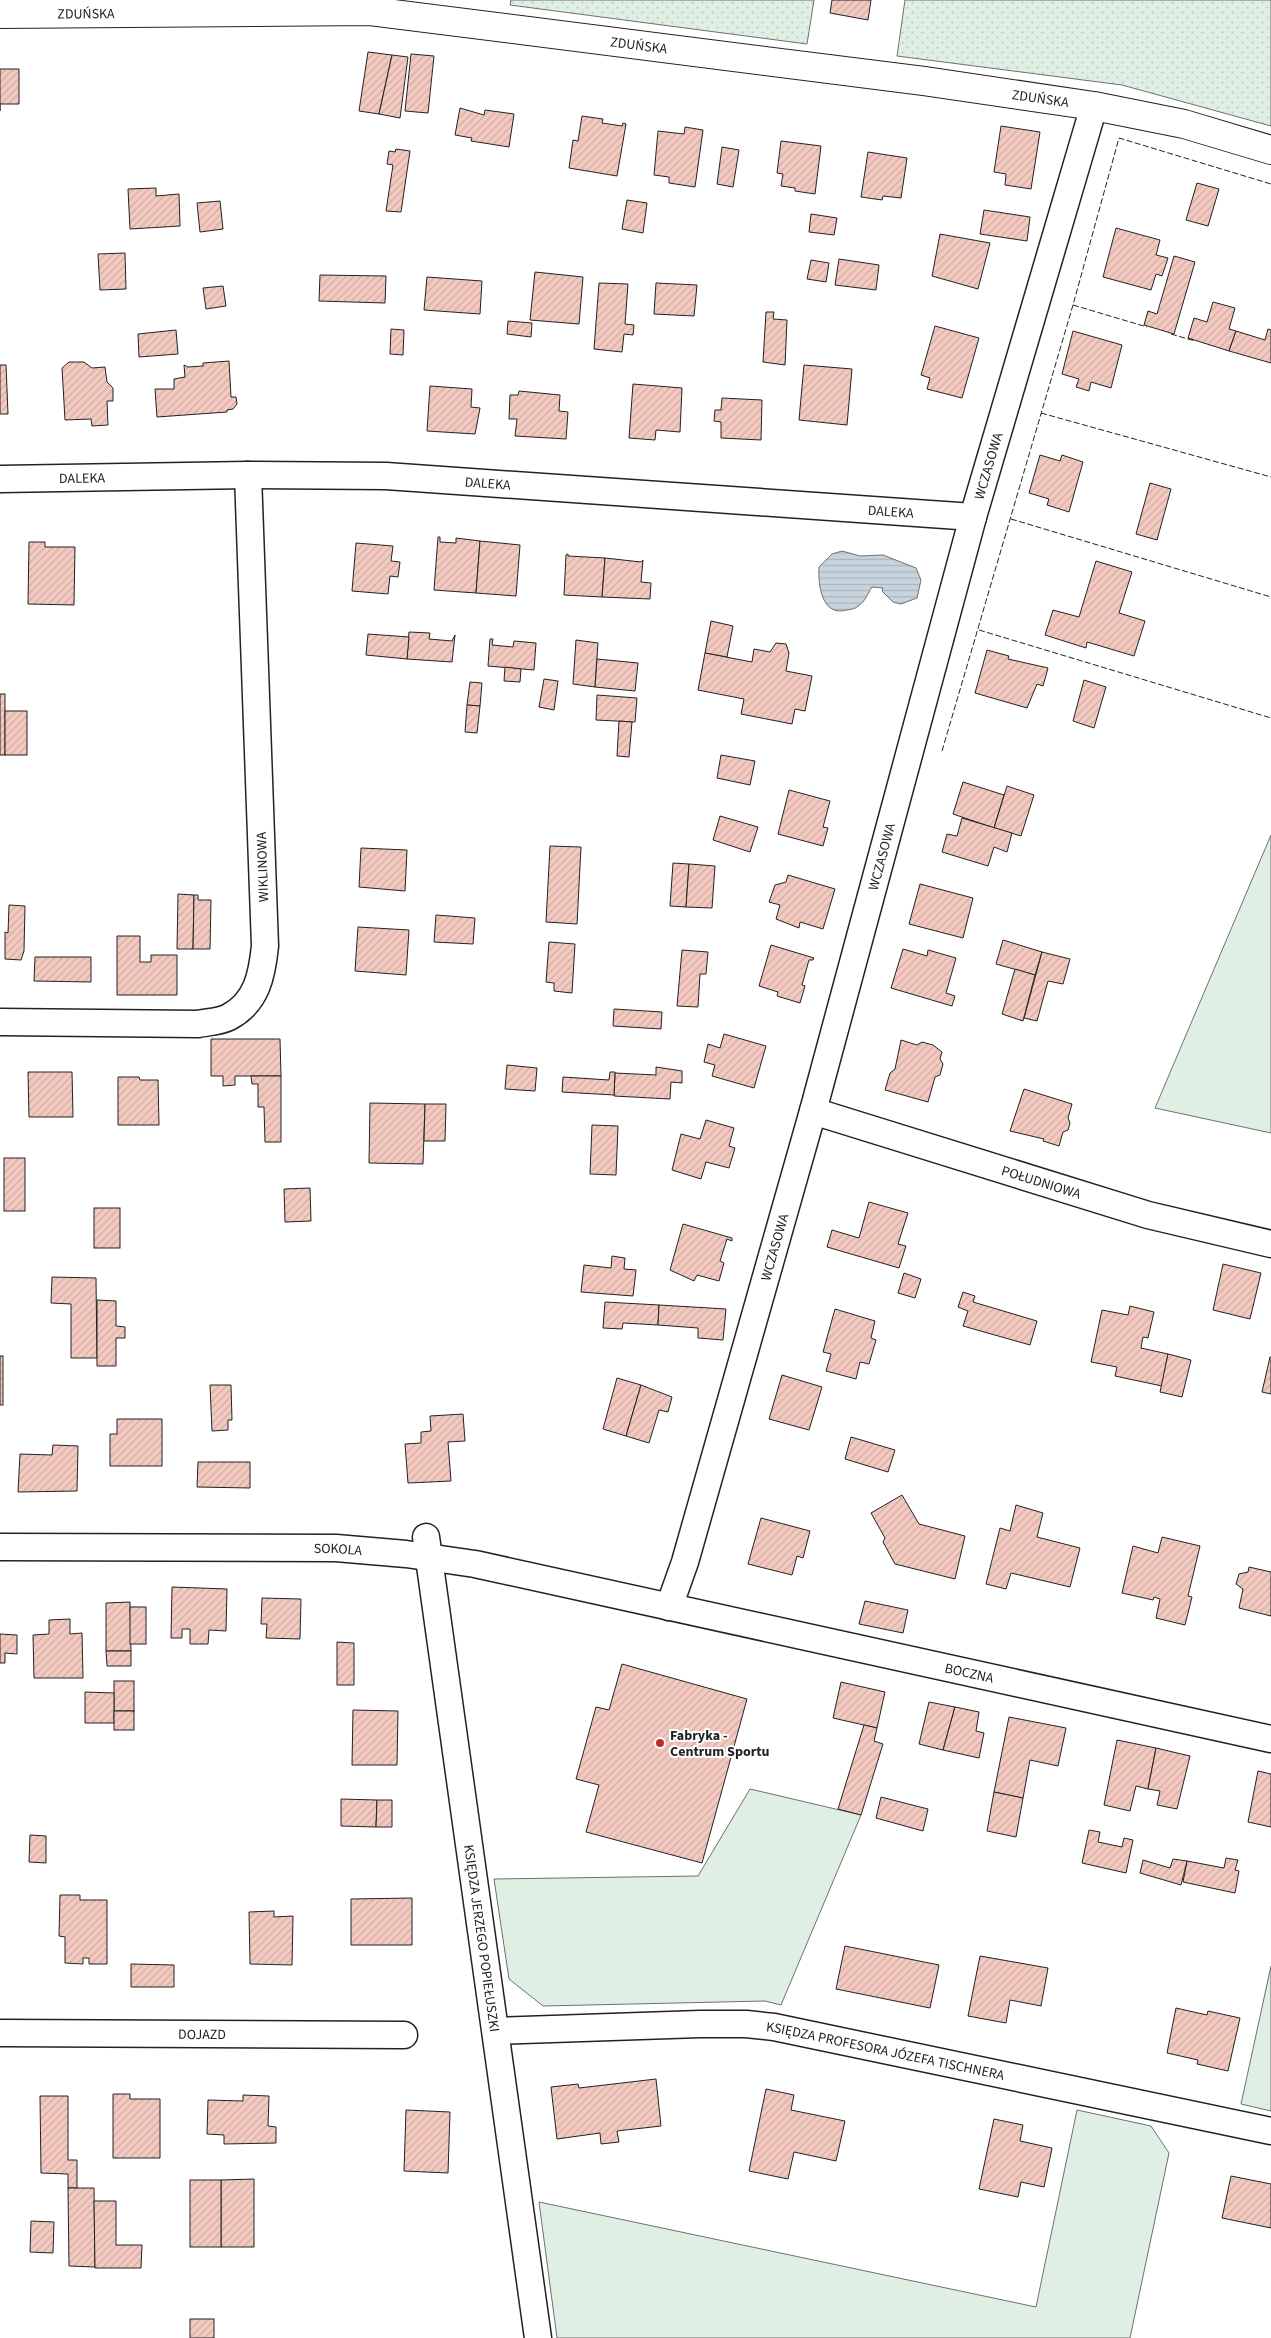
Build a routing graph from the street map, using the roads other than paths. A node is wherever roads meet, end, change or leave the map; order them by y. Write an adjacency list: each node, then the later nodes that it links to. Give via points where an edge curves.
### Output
1 (205, 6): 2 (street, ZDUŃSKA); 3 (street, ZDUŃSKA, via 370,11 924,81)
2 (0, 14)
3 (1094, 106): 4 (street, ZDUŃSKA, via 1184,124); 7 (street, WCZASOWA)
4 (1271, 150)
5 (248, 475): 6 (street, DALEKA); 7 (street, DALEKA, via 386,476); 8 (street, WIKLINOWA, via 265,946 261,978 251,1000 228,1018 198,1024)
6 (0, 479)
7 (973, 517): 9 (street, WCZASOWA)
8 (0, 1022)
9 (813, 1111): 10 (street, POŁUDNIOWA, via 1148,1215); 13 (street, WCZASOWA, via 685,1562)
10 (1271, 1244)
11 (0, 1547): 12 (street, SOKOLA)
12 (427, 1547): 13 (street, SOKOLA, via 475,1564); 15 (street, KSIĘDZA JERZEGO POPIEŁUSZKI)
13 (669, 1607): 14 (street, BOCZNA)
14 (1271, 1739)
15 (496, 2031): 18 (street, KSIĘDZA PROFESORA JÓZEFA TISCHNERA, via 700,2024 765,2026); 19 (street, KSIĘDZA JERZEGO POPIEŁUSZKI)
16 (0, 2033): 17 (street, DOJAZD)
17 (404, 2035)
18 (1271, 2131)
19 (538, 2338)

